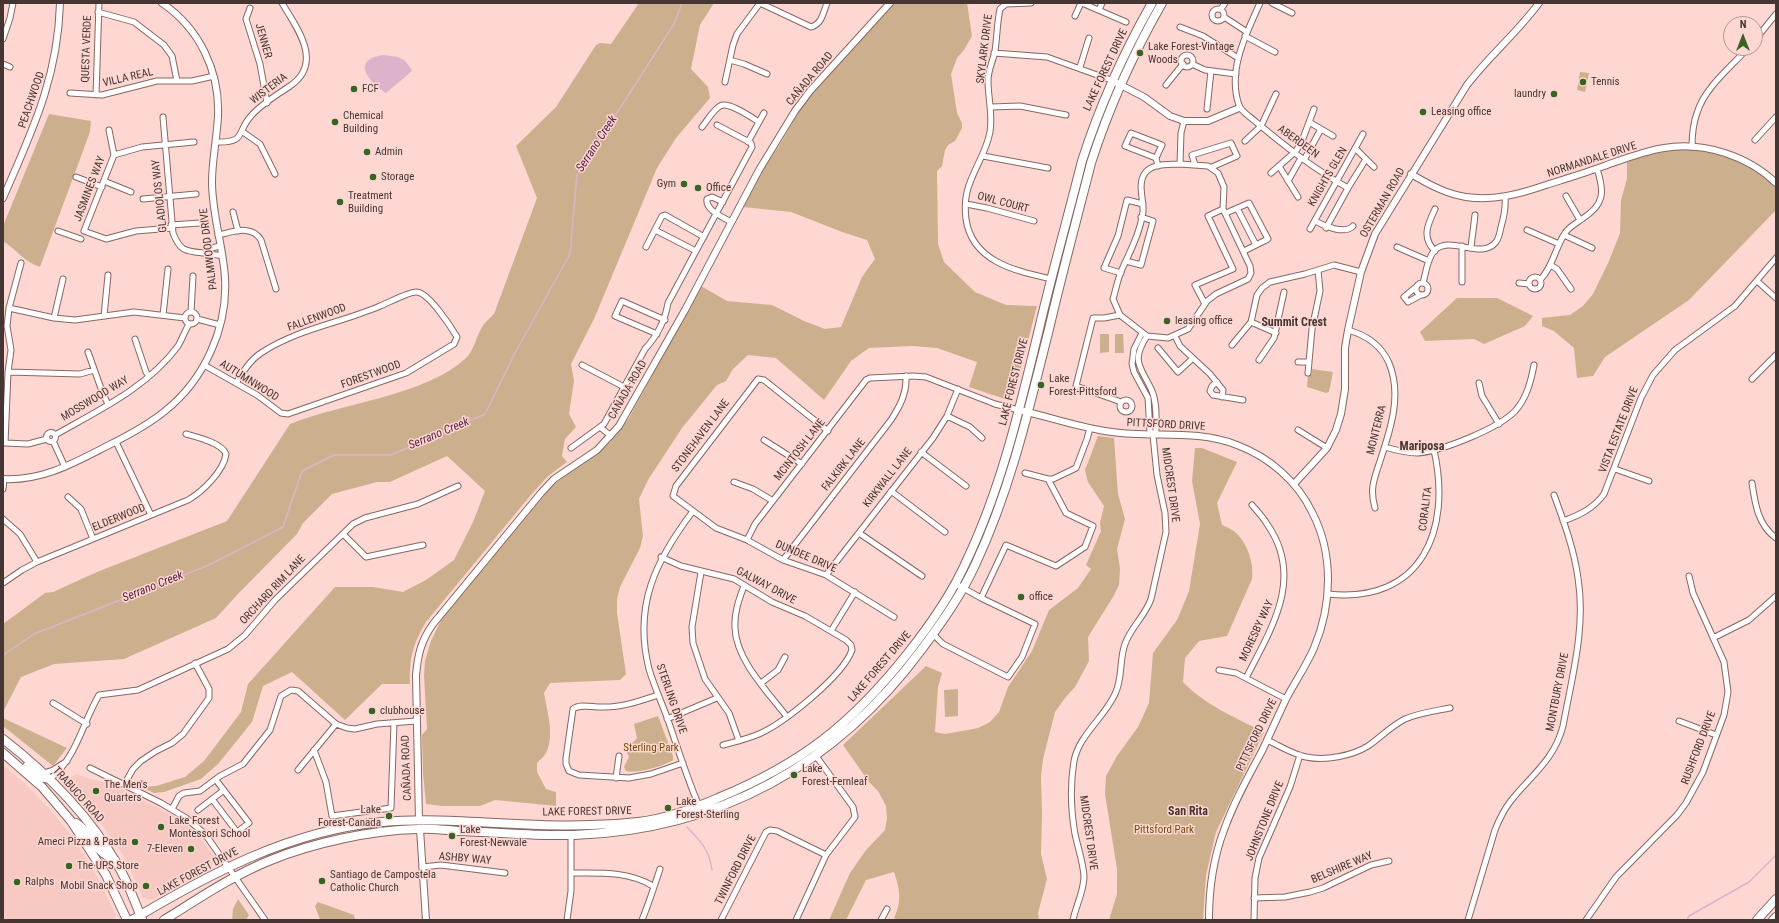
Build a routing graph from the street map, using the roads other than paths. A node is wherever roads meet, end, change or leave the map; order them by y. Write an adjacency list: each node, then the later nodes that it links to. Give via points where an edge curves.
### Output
1 (13, 3): 33 (street)
2 (60, 3): 114 (street, PEACHWOOD, via 59,33 49,84)
3 (98, 3): 22 (street, QUESTA VERDE)
4 (162, 3): 47 (street, PALMWOOD DRIVE, via 183,20 192,32 206,55)
5 (282, 3): 56 (street, WISTERIA, via 303,38 305,66 299,79)
6 (760, 3): 7 (street, via 811,27 820,21); 38 (street, via 737,34)
7 (827, 3)
8 (890, 3): 129 (street, CAÑADA ROAD, via 795,111)
9 (1032, 3): 35 (street, SKYLARK DRIVE, via 1003,6 999,14)
10 (1081, 3): 21 (street); 25 (street)
11 (1102, 3): 21 (street)
12 (1152, 3): 48 (main road, LAKE FOREST DRIVE, via 1130,40)
13 (1156, 3): 29 (main road, via 1145,23)
14 (1162, 3): 29 (main road, LAKE FOREST DRIVE)
15 (1224, 3): 20 (street)
16 (1260, 3): 31 (street)
17 (1272, 3): 23 (street)
18 (1539, 3): 100 (street, OSTERMAN ROAD, via 1521,26 1476,72)
19 (250, 8): 56 (street, JENNER, via 246,19 260,64)
20 (1221, 9): 26 (street); 26 (street, via 1214,10 1212,16 1217,20)
21 (1099, 10): 27 (street)
22 (98, 12): 49 (street, via 134,22 164,45 172,56); 55 (street, QUESTA VERDE)
23 (1292, 13)
24 (1776, 14): 30 (street)
25 (1075, 16)
26 (1224, 17): 31 (street)
27 (1126, 22)
28 (1180, 27): 37 (street, via 1203,36)
29 (1147, 30): 51 (main road, LAKE FOREST DRIVE)
30 (1763, 30)
31 (1246, 34): 34 (street); 37 (street)
32 (1089, 38): 43 (street)
33 (3, 39)
34 (1275, 52)
35 (994, 53): 43 (street, via 1042,56); 57 (street, SKYLARK DRIVE, via 988,81)
36 (1740, 56): 82 (street, via 1702,102 1697,112)
37 (1238, 58): 46 (street)
38 (730, 60): 45 (street); 50 (street)
39 (3, 64): 42 (street)
40 (1183, 64): 41 (street); 41 (street, via 1182,58 1187,55 1192,57); 52 (street)
41 (1192, 64): 44 (street)
42 (10, 67)
43 (1080, 67): 48 (street)
44 (1211, 71): 46 (street); 60 (street)
45 (767, 74)
46 (1236, 74): 58 (street, via 1236,97)
47 (214, 76): 49 (street, VILLA REAL, via 192,81); 79 (street, PALMWOOD DRIVE, via 218,107)
48 (1112, 80): 51 (street); 168 (main road, LAKE FOREST DRIVE, via 1095,120 1082,161)
49 (177, 81): 55 (street, VILLA REAL, via 158,81)
50 (725, 82)
51 (1120, 84): 65 (street, via 1170,116); 230 (main road, LAKE FOREST DRIVE, via 1091,163)
52 (1166, 85)
53 (70, 93): 55 (street, VILLA REAL)
54 (1276, 94): 69 (street)
55 (96, 95)
56 (267, 103): 73 (street, WISTERIA, via 251,115)
57 (991, 107): 62 (street, via 1020,106); 86 (street, SKYLARK DRIVE, via 990,132)
58 (1239, 108): 65 (street, via 1208,121); 69 (street, ABERDEEN)
59 (1314, 108): 67 (street)
60 (1207, 109)
61 (764, 113): 66 (street)
62 (1066, 115)
63 (163, 117): 81 (street, GLADIOLOS WAY)
64 (1776, 117): 76 (street)
65 (1184, 121): 90 (street)
66 (759, 122): 70 (street, via 723,104); 80 (street)
67 (1309, 122): 71 (street); 84 (street, via 1302,141)
68 (717, 125): 80 (street)
69 (1261, 126): 77 (street); 84 (street, ABERDEEN)
70 (702, 127)
71 (1321, 129): 75 (street); 88 (street)
72 (109, 130): 85 (street, JASMINES WAY)
73 (243, 132): 79 (street, via 233,141); 99 (street, via 260,144)
74 (1363, 134): 83 (street, KNIGHTS GLEN)
75 (1333, 136)
76 (1755, 140)
77 (1245, 141)
78 (194, 142): 81 (street)
79 (216, 142): 139 (street, PALMWOOD DRIVE, via 212,190)
80 (748, 142): 116 (street, via 752,147)
81 (165, 145): 85 (street, via 142,147); 111 (street, GLADIOLOS WAY)
82 (1692, 146): 97 (street, NORMANDALE DRIVE, via 1665,147); 105 (street, NORMANDALE DRIVE, via 1737,158 1762,171)
83 (1356, 149): 89 (street); 104 (street, KNIGHTS GLEN)
84 (1293, 153): 88 (street, ABERDEEN); 93 (street)
85 (114, 155): 103 (street, JASMINES WAY)
86 (983, 156): 95 (street); 117 (street, SKYLARK DRIVE, via 967,191)
87 (1156, 158): 87 (street, via 1125,146 1131,133 1162,145); 92 (street)
88 (1302, 159): 102 (street); 104 (street, ABERDEEN)
89 (1366, 159): 94 (street); 107 (street)
90 (1180, 164): 91 (street); 92 (street)
91 (1195, 165): 96 (street); 96 (street, via 1192,155 1232,143 1237,156)
92 (1158, 166): 118 (street, via 1144,174)
93 (1279, 166): 98 (street); 102 (street)
94 (1374, 167)
95 (1048, 168)
96 (1212, 168): 121 (street, via 1222,179)
97 (1597, 169): 113 (street, NORMANDALE DRIVE); 126 (street, via 1602,188 1600,200 1591,212)
98 (1271, 173)
99 (274, 174)
100 (1411, 174): 113 (street, NORMANDALE DRIVE, via 1431,186 1455,195 1479,198); 163 (street, OSTERMAN ROAD, via 1375,234)
101 (76, 177): 106 (street)
102 (1288, 180): 112 (street)
103 (104, 181): 106 (street, JASMINES WAY); 108 (street)
104 (1337, 182): 107 (street, ABERDEEN); 128 (street, KNIGHTS GLEN)
105 (1776, 183)
106 (102, 187): 132 (street, JASMINES WAY, via 84,231 106,239 136,231)
107 (1348, 188): 133 (street)
108 (131, 192)
109 (196, 194): 111 (street)
110 (1566, 196): 126 (street)
111 (169, 197): 115 (street); 132 (street, GLADIOLOS WAY)
112 (1298, 197)
113 (1505, 197): 149 (street, via 1506,207 1496,241 1485,248)
114 (3, 198)
115 (143, 199)
116 (723, 202): 123 (street); 123 (street, via 712,197 707,199 708,207)
117 (966, 204): 127 (street, OWL COURT); 168 (street, SKYLARK DRIVE, via 970,233 985,254 1004,266)
118 (1143, 204): 125 (street); 164 (street, via 1127,200 1118,236 1104,268)
119 (1237, 208): 121 (street); 144 (street); 144 (street, via 1249,203 1268,239)
120 (1435, 209): 153 (street, via 1426,233)
121 (1224, 211): 152 (street); 182 (street, via 1208,216 1233,269 1195,285)
122 (233, 212): 138 (street)
123 (717, 213): 129 (street); 141 (street)
124 (1475, 215): 149 (street)
125 (1141, 217): 157 (street); 157 (street, via 1153,221 1140,265)
126 (1580, 220): 140 (street)
127 (1034, 221)
128 (1315, 221): 133 (street); 134 (street, KNIGHTS GLEN)
129 (731, 222): 241 (street, CAÑADA ROAD, via 628,412)
130 (200, 223): 132 (street)
131 (1353, 226): 133 (street, via 1347,230)
132 (172, 227): 154 (street, GLADIOLOS WAY, via 174,237 184,249)
133 (1326, 228)
134 (1310, 229)
135 (655, 230): 141 (street, via 665,215); 147 (street); 151 (street)
136 (1527, 230): 143 (street)
137 (58, 231): 142 (street)
138 (238, 231): 139 (street); 176 (street, via 251,231 260,238)
139 (218, 235): 145 (street, PALMWOOD DRIVE)
140 (1564, 235): 143 (street); 150 (street)
141 (704, 237): 151 (street)
142 (81, 240)
143 (1559, 244): 160 (street)
144 (1256, 245): 152 (street)
145 (220, 246): 154 (street); 155 (street, PALMWOOD DRIVE)
146 (1462, 246): 149 (street); 153 (street, via 1445,245); 171 (street)
147 (646, 247)
148 (1397, 247): 158 (street)
149 (1471, 247)
150 (1592, 248)
151 (696, 251): 191 (street, via 668,303)
152 (1244, 251): 182 (street, via 1251,270 1248,279 1216,294)
153 (1434, 251): 158 (street)
154 (204, 253): 155 (street, GLADIOLOS WAY)
155 (222, 255): 194 (street, PALMWOOD DRIVE, via 225,286)
156 (1776, 258): 170 (street, VISTA ESTATE DRIVE)
157 (1126, 261): 164 (street)
158 (1429, 261): 172 (street)
159 (21, 263): 183 (street)
160 (1550, 265): 169 (street); 177 (street, via 1557,269)
161 (168, 269): 185 (street)
162 (1318, 270): 163 (street, via 1334,265); 192 (street, via 1278,279 1266,285 1257,295); 209 (street, via 1320,292 1312,329)
163 (1361, 272): 195 (street, OSTERMAN ROAD)
164 (1121, 273): 186 (street, via 1113,299)
165 (108, 275): 187 (street)
166 (193, 276): 184 (street)
167 (63, 279): 188 (street)
168 (1051, 279): 229 (main road, LAKE FOREST DRIVE)
169 (1540, 280): 174 (street, via 1534,278); 174 (street, via 1541,285 1536,289)
170 (1757, 281): 181 (street); 254 (street, VISTA ESTATE DRIVE, via 1735,306 1675,350 1653,375 1641,398)
171 (1462, 282)
172 (1423, 283): 175 (street); 180 (street, via 1427,291)
173 (1519, 283): 174 (street)
174 (1530, 284)
175 (1416, 287): 180 (street, via 1416,291); 180 (street, via 1404,297 1408,302)
176 (276, 289)
177 (1571, 289)
178 (417, 292): 221 (street, FALLENWOOD, via 302,333 270,348 251,361); 231 (street, FORESTWOOD, via 422,293 436,308 455,335 457,340 454,344 406,373)
179 (1284, 292): 197 (street)
180 (1421, 295)
181 (1776, 298)
182 (1205, 304): 200 (street, via 1191,325)
183 (10, 308): 188 (street); 214 (street, via 8,326 11,350)
184 (192, 312): 189 (street); 190 (street)
185 (163, 315): 187 (street, via 134,312); 189 (street)
186 (1120, 315): 196 (street); 227 (street, via 1093,318 1076,386)
187 (104, 316): 188 (street, via 75,320)
188 (54, 318)
189 (185, 318): 193 (street)
190 (197, 319): 193 (street, via 194,324); 194 (street)
191 (665, 320): 198 (street); 198 (street, via 622,301 616,316)
192 (1251, 322): 197 (street); 202 (street)
193 (189, 324): 216 (street, MOSSWOOD WAY, via 179,345 161,366)
194 (220, 325): 212 (street, PALMWOOD DRIVE)
195 (1348, 330): 247 (street, MONTERRA, via 1359,333 1373,342 1381,350 1391,369 1395,397 1390,430); 249 (street, OSTERMAN ROAD, via 1344,400 1336,430)
196 (1142, 332): 199 (street); 240 (street, via 1134,349 1132,364 1148,398 1150,432)
197 (1276, 333): 207 (street)
198 (657, 334): 223 (street, via 645,349)
199 (1147, 336): 200 (street); 240 (street, via 1139,349 1138,359 1143,376 1152,391 1156,431)
200 (1175, 336): 206 (street, via 1180,346)
201 (135, 339): 216 (street)
202 (1232, 345)
203 (1158, 348): 206 (street, via 1178,372)
204 (88, 352): 213 (street)
205 (1776, 355): 219 (street)
206 (1192, 358): 220 (street)
207 (1259, 360)
208 (1298, 362): 209 (street)
209 (1309, 362): 215 (street)
210 (582, 364): 223 (street)
211 (1534, 364): 233 (street, via 1528,390 1522,401)
212 (204, 365): 221 (street, AUTUMNWOOD); 246 (street, PALMWOOD DRIVE, via 180,398 146,425)
213 (94, 370): 214 (street, via 80,374); 228 (street)
214 (8, 372): 243 (street, via 5,443 28,444)
215 (1308, 373)
216 (148, 376): 228 (street, MOSSWOOD WAY)
217 (906, 376): 218 (street, PITTSFORD DRIVE); 224 (street, PITTSFORD DRIVE, via 926,377); 284 (street, FALKIRK LANE, via 904,395 891,420)
218 (874, 378): 237 (street, MCINTOSH LANE, via 866,380)
219 (1752, 379)
220 (1217, 382): 225 (street, via 1223,390); 225 (street, via 1210,391 1213,395)
221 (236, 383): 231 (street, AUTUMNWOOD)
222 (1479, 383): 233 (street, via 1482,396)
223 (624, 387): 234 (street)
224 (958, 389): 229 (street, PITTSFORD DRIVE, via 995,404); 232 (street, KIRKWALL LANE)
225 (1222, 397): 226 (street)
226 (1243, 400)
227 (1121, 402)
228 (108, 404): 239 (street, MOSSWOOD WAY)
229 (1019, 410): 230 (street, PITTSFORD DRIVE); 291 (main road, LAKE FOREST DRIVE, via 995,492)
230 (1028, 412): 235 (street, PITTSFORD DRIVE); 293 (main road, LAKE FOREST DRIVE, via 1004,495)
231 (284, 414)
232 (946, 416): 242 (street, via 970,427); 251 (street, KIRKWALL LANE)
233 (1499, 424): 250 (street)
234 (600, 427): 241 (street); 248 (street)
235 (1090, 428): 240 (street, PITTSFORD DRIVE); 257 (street, via 1076,468)
236 (1298, 430): 249 (street)
237 (828, 431): 252 (street, MCINTOSH LANE); 270 (street, STONEHAVEN LANE, via 762,379 756,381 674,490 673,496)
238 (186, 434): 273 (street, ELDERWOOD, via 205,439 222,448 226,454 225,460 204,490 188,500)
239 (55, 435): 243 (street, via 49,432 46,435); 245 (street)
240 (1153, 435): 261 (street, PITTSFORD DRIVE, via 1197,434 1235,444 1266,459); 376 (street, MIDCREST DRIVE, via 1165,518 1164,541 1148,606 1124,645 1116,693 1081,743 1075,756 1072,808 1084,884)
241 (611, 436): 315 (street, CAÑADA ROAD, via 597,450 554,479 540,493 433,624 424,638 418,656)
242 (982, 438)
243 (47, 439): 245 (street)
244 (764, 440): 252 (street)
245 (53, 441): 253 (street)
246 (116, 442): 253 (street, PALMWOOD DRIVE); 273 (street)
247 (1384, 447): 250 (street, via 1411,453); 271 (street, MONTERRA, via 1372,489)
248 (571, 448)
249 (1327, 448): 261 (street, OSTERMAN ROAD)
250 (1434, 450): 295 (street, CORALITA, via 1439,478 1438,514 1433,537 1422,558 1406,575 1384,587 1356,595)
251 (921, 452): 263 (street); 265 (street, KIRKWALL LANE)
252 (802, 464): 268 (street, MCINTOSH LANE)
253 (65, 467): 256 (street, PALMWOOD DRIVE, via 34,477)
254 (1615, 469): 258 (street); 275 (street, VISTA ESTATE DRIVE, via 1604,494 1597,502 1586,511)
255 (1025, 473): 257 (street)
256 (3, 479): 264 (street)
257 (1048, 479): 297 (street, via 1066,513 1093,526 1085,547 1056,566 1006,545)
258 (1649, 481)
259 (734, 482): 268 (street, via 753,489)
260 (1752, 483): 279 (street, via 1758,514 1767,530)
261 (1294, 484): 295 (street, PITTSFORD DRIVE, via 1309,505 1321,534 1328,568)
262 (458, 486): 278 (street, ORCHARD RIM LANE, via 412,506 365,518 353,524)
263 (966, 486)
264 (3, 489)
265 (891, 491): 276 (street, KIRKWALL LANE); 277 (street)
266 (1554, 495): 275 (street, MONTBURY DRIVE)
267 (68, 497): 280 (street, via 81,509)
268 (773, 501): 281 (street, MCINTOSH LANE, via 755,524)
269 (1252, 505): 305 (street, MORESBY WAY, via 1274,535 1281,556 1284,580 1282,604 1278,615)
270 (687, 507): 272 (street, DUNDEE DRIVE)
271 (1375, 508)
272 (693, 511): 281 (street, DUNDEE DRIVE, via 716,528); 283 (street, STERLING DRIVE)
273 (151, 515): 280 (street, ELDERWOOD)
274 (3, 519): 285 (street, via 20,534)
275 (1563, 521): 379 (street, MONTBURY DRIVE, via 1575,560 1580,600 1578,642 1563,726 1547,761 1510,802 1494,830)
276 (859, 532): 287 (street, KIRKWALL LANE); 288 (street)
277 (945, 532)
278 (343, 534): 282 (street, via 366,557); 303 (street, ORCHARD RIM LANE, via 275,600 236,643)
279 (1776, 538)
280 (93, 539): 285 (street, ELDERWOOD)
281 (747, 540): 284 (street, DUNDEE DRIVE)
282 (423, 545)
283 (661, 557): 286 (street, GALWAY DRIVE); 307 (street, STERLING DRIVE, via 652,581 644,624 649,668)
284 (783, 560): 287 (street, DUNDEE DRIVE)
285 (37, 562): 290 (street, ELDERWOOD)
286 (701, 572): 292 (street, GALWAY DRIVE, via 729,577); 308 (street, via 692,627 693,643 705,679)
287 (826, 575): 294 (street, DUNDEE DRIVE)
288 (922, 576)
289 (1689, 576): 301 (street, RUSHFORD DRIVE, via 1693,593)
290 (3, 583)
291 (956, 584): 293 (street); 341 (main road, LAKE FOREST DRIVE, via 926,630 890,676 839,727 808,752 779,770)
292 (744, 586): 299 (street, GALWAY DRIVE); 306 (street, via 735,628 744,660)
293 (964, 588): 297 (street); 300 (main road, LAKE FOREST DRIVE)
294 (855, 592): 298 (street, DUNDEE DRIVE); 299 (street)
295 (1328, 594): 309 (street, PITTSFORD DRIVE, via 1323,624 1313,649)
296 (1776, 596): 301 (street, via 1749,620)
297 (981, 598): 300 (street, via 1035,624 1022,657 1008,677 943,644)
298 (894, 617)
299 (832, 631): 312 (street, GALWAY DRIVE, via 846,640 852,650 846,661 822,688)
300 (933, 634): 328 (main road, LAKE FOREST DRIVE, via 887,694)
301 (1713, 638): 319 (street, RUSHFORD DRIVE, via 1724,662 1728,692 1724,715)
302 (785, 658): 306 (street, via 778,670)
303 (195, 664): 317 (street, ORCHARD RIM LANE, via 138,690 99,695); 336 (street, via 209,689 209,698 183,734 140,761)
304 (1219, 670): 305 (street)
305 (1246, 678): 309 (street)
306 (761, 683): 312 (street)
307 (658, 695): 313 (street, STERLING DRIVE); 334 (street, via 614,707 576,707 572,713 566,758 569,771 579,775)
308 (717, 698): 313 (street); 322 (street, via 729,713)
309 (1286, 699): 321 (street, PITTSFORD DRIVE)
310 (53, 703): 317 (street)
311 (1450, 708): 326 (street, via 1406,719 1368,745 1346,755 1319,758)
312 (787, 717): 322 (street, via 760,734)
313 (667, 719): 330 (street, STERLING DRIVE)
314 (1679, 721): 319 (street)
315 (416, 722): 316 (street); 347 (street, CAÑADA ROAD)
316 (394, 723): 318 (street, via 355,729); 324 (street, via 391,808 332,816 326,782)
317 (87, 724): 329 (street)
318 (336, 724): 324 (street); 335 (street, via 298,691 291,690 281,696 270,730 243,764)
319 (1716, 735): 380 (street, RUSHFORD DRIVE, via 1699,781 1678,815 1616,876)
320 (3, 739): 333 (main road, TRABUCO ROAD)
321 (1267, 740): 326 (street); 377 (street, PITTSFORD DRIVE, via 1221,837 1212,876)
322 (739, 741): 323 (street)
323 (723, 745)
324 (314, 750): 332 (street)
325 (3, 753): 333 (main road, via 14,755 40,777); 338 (main road, TRABUCO ROAD)
326 (1300, 755): 361 (street, JOHNSTONE DRIVE, via 1290,787 1259,858)
327 (619, 756): 334 (street)
328 (816, 756): 340 (main road, LAKE FOREST DRIVE, via 788,774); 351 (street, via 855,812 853,822)
329 (67, 761): 333 (street); 333 (street, via 64,768)
330 (683, 763): 334 (street, via 642,776); 341 (street, STERLING DRIVE)
331 (90, 768): 336 (street)
332 (298, 770)
333 (47, 776): 344 (main road, TRABUCO ROAD)
334 (616, 778)
335 (216, 780): 337 (street); 342 (street, via 200,791 179,796)
336 (124, 785): 342 (street)
337 (224, 790): 339 (street); 339 (street, via 249,823 237,832)
338 (47, 793): 344 (main road, via 54,795 72,816); 345 (main road, TRABUCO ROAD)
339 (212, 800): 343 (street)
340 (723, 805): 341 (street); 346 (main road, LAKE FOREST DRIVE)
341 (698, 806): 346 (street, via 691,813); 349 (main road, LAKE FOREST DRIVE, via 641,822)
342 (172, 808): 354 (street, via 205,834)
343 (198, 810)
344 (83, 813): 352 (main road, TRABUCO ROAD)
345 (71, 821): 352 (main road, via 84,830 101,852); 366 (main road, TRABUCO ROAD, via 106,875)
346 (663, 824): 350 (main road, LAKE FOREST DRIVE, via 619,832)
347 (419, 825): 348 (main road, LAKE FOREST DRIVE); 350 (main road, LAKE FOREST DRIVE); 354 (main road, LAKE FOREST DRIVE, via 382,822 318,834 272,848); 355 (street, CAÑADA ROAD); 359 (main road, LAKE FOREST DRIVE, via 307,847)
348 (550, 825): 349 (main road, LAKE FOREST DRIVE); 350 (main road)
349 (586, 826): 350 (main road)
350 (571, 835): 358 (street)
351 (826, 855): 373 (street, TWINFORD DRIVE, via 770,830 765,834); 374 (street)
352 (115, 860): 365 (main road, TRABUCO ROAD)
353 (1389, 861): 361 (street, BELSHIRE WAY, via 1371,865 1310,892 1285,897)
354 (228, 866): 359 (street); 365 (main road, LAKE FOREST DRIVE)
355 (422, 867): 357 (street, ASHBY WAY, via 441,865); 370 (street, CAÑADA ROAD)
356 (660, 869): 360 (street)
357 (505, 873)
358 (572, 873): 360 (street, via 617,873); 371 (street)
359 (236, 876): 368 (main road, LAKE FOREST DRIVE); 369 (street)
360 (653, 886): 372 (street, via 655,889)
361 (1254, 898): 378 (street, JOHNSTONE DRIVE)
362 (1776, 899): 381 (main road)
363 (886, 909): 375 (street)
364 (1776, 917): 382 (main road)
365 (141, 918): 367 (main road, LAKE FOREST DRIVE)
366 (127, 920)
367 (132, 920)
368 (164, 920)
369 (265, 920)
370 (426, 920)
371 (567, 920)
372 (642, 920)
373 (721, 920)
374 (796, 920)
375 (881, 920)
376 (1074, 920)
377 (1209, 920)
378 (1254, 920)
379 (1468, 920)
380 (1586, 920)
381 (1756, 920)
382 (1773, 920)

